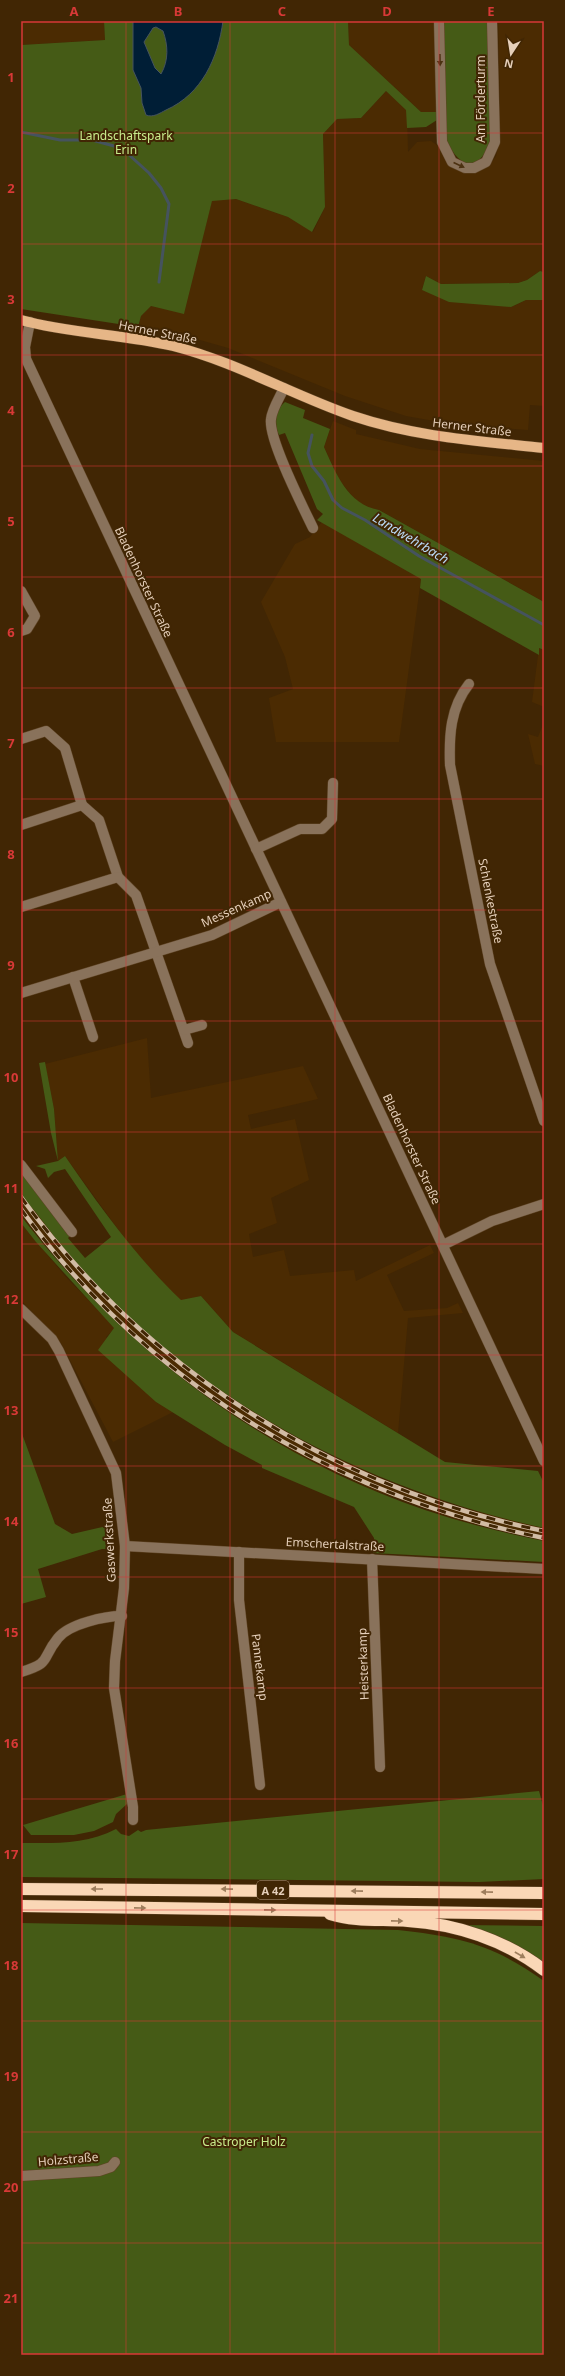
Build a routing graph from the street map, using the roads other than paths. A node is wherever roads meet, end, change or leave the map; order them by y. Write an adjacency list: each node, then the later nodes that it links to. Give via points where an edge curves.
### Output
1 (439, 21): 2 (street, Am Förderturm, one-way to 2, via 442,142 452,162 465,168 474,168 486,162 495,142)
2 (492, 21)
3 (25, 321): 4 (main road, Herner Straße, via 60,329 173,346 230,364); 14 (street, Bladenhorster Straße, via 26,359)
4 (284, 388): 5 (main road, Herner Straße, via 352,415 420,434); 6 (street, via 271,418 271,426)
5 (544, 448)
6 (313, 528)
7 (22, 596): 8 (street, via 35,616 27,629)
8 (21, 631)
9 (469, 684): 25 (street, Schlenkestraße, via 459,697 452,720 449,740 450,765 490,964)
10 (21, 739): 12 (street, via 46,731 65,748)
11 (333, 783): 14 (street, via 332,819 322,829 300,829)
12 (82, 805): 13 (street); 15 (street, via 99,820)
13 (21, 825)
14 (256, 848): 16 (street, Bladenhorster Straße)
15 (118, 877): 17 (street); 18 (street, via 136,895)
16 (281, 902): 18 (street, Messenkamp, via 212,935); 29 (street, Bladenhorster Straße)
17 (21, 907)
18 (155, 951): 19 (street, Messenkamp); 22 (street)
19 (72, 977): 20 (street, Messenkamp); 23 (street)
20 (21, 993)
21 (202, 1024): 22 (street)
22 (184, 1030): 24 (street)
23 (93, 1037)
24 (188, 1042)
25 (544, 1121)
26 (21, 1165): 28 (street)
27 (544, 1204): 29 (street, via 492,1221)
28 (72, 1232)
29 (443, 1245): 31 (street, Bladenhorster Straße)
30 (21, 1309): 32 (street, Gaswerkstraße, via 52,1339 59,1351 116,1474)
31 (544, 1461)
32 (125, 1546): 33 (street, Emschertalstraße); 36 (street, Gaswerkstraße)
33 (240, 1552): 34 (street, Emschertalstraße); 39 (street, Pannekamp, via 239,1600)
34 (372, 1560): 35 (street, Emschertalstraße); 38 (street, Heisterkamp)
35 (544, 1569)
36 (122, 1616): 37 (street, via 111,1616 70,1628 58,1638 42,1664); 40 (street, Gaswerkstraße, via 114,1688)
37 (21, 1672)
38 (380, 1767)
39 (260, 1785)
40 (133, 1820)
41 (21, 1889): 42 (highway, A 42, one-way to 41)
42 (544, 1893)
43 (21, 1906): 44 (highway, A 42, one-way to 44)
44 (317, 1910): 45 (highway, A 42); 46 (highway, one-way to 46, via 348,1920 407,1921 465,1930 507,1947)
45 (544, 1914)
46 (544, 1970)
47 (116, 2162): 48 (street, Holzstraße, via 111,2167 99,2171)
48 (21, 2176)

